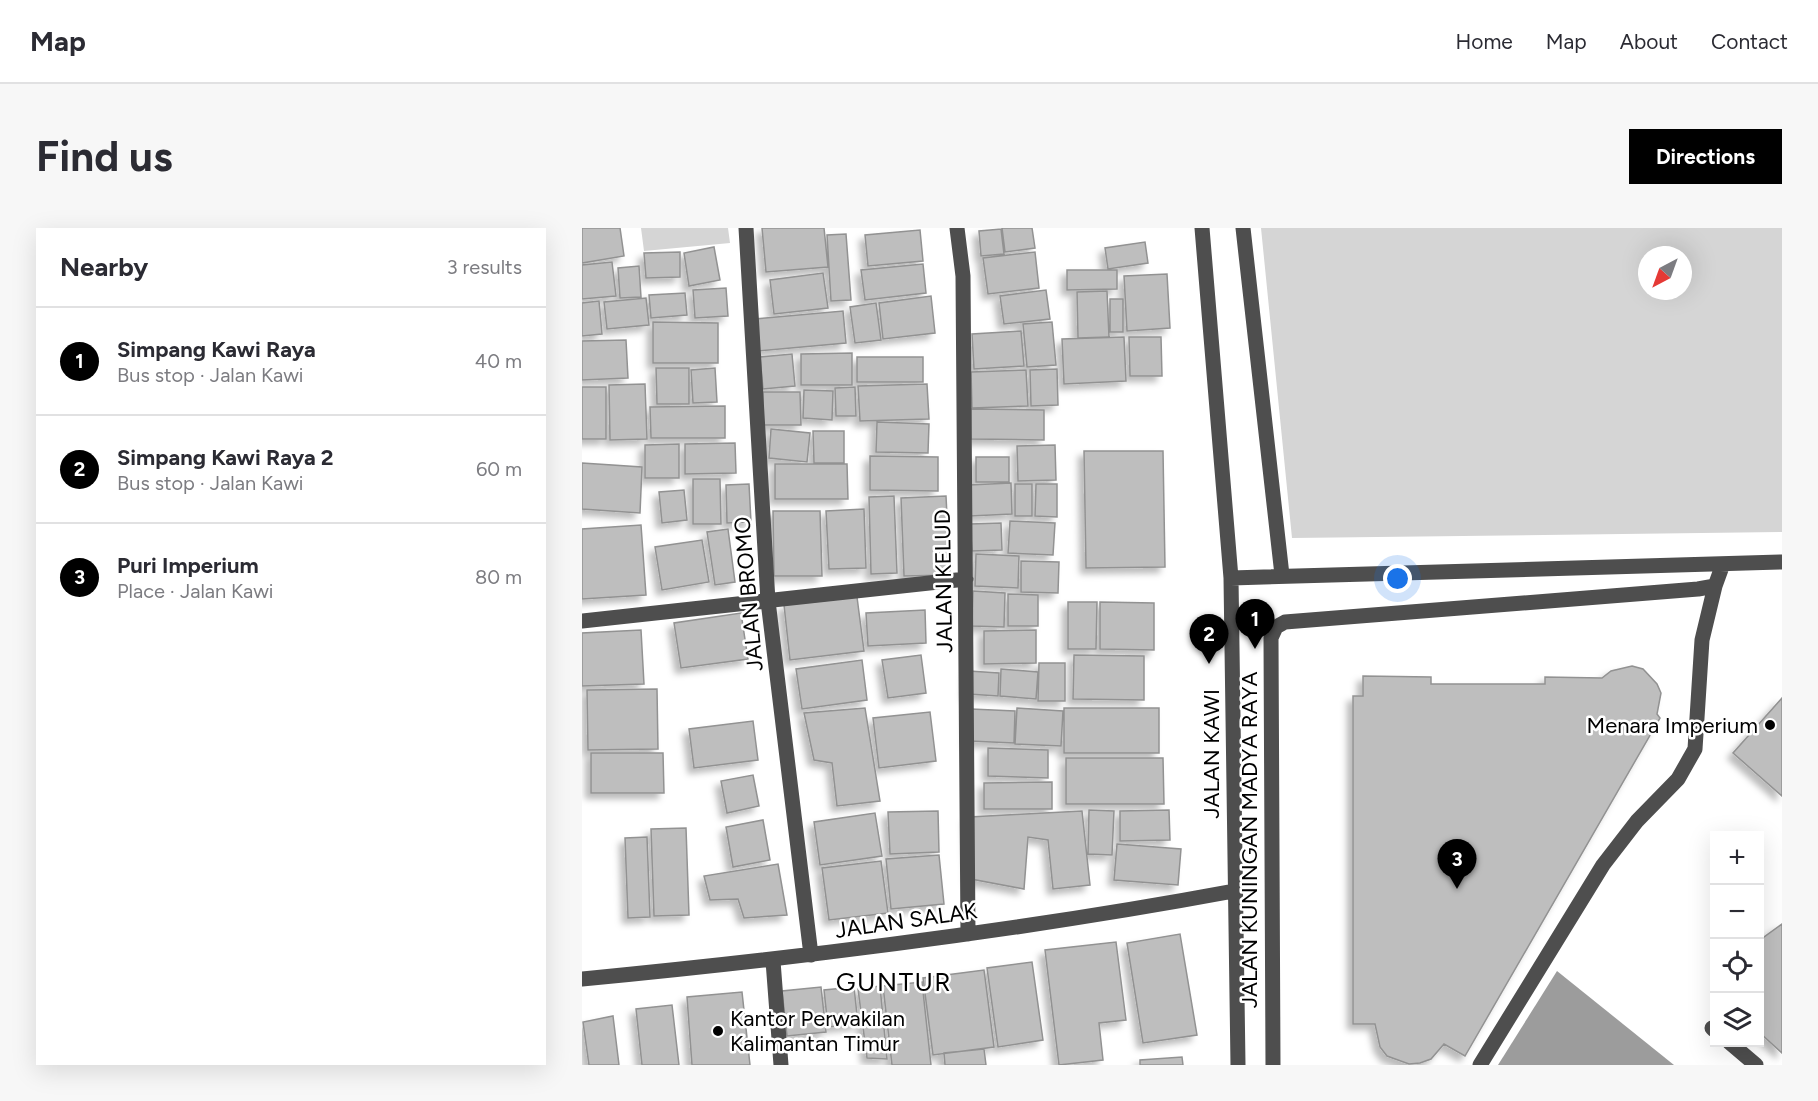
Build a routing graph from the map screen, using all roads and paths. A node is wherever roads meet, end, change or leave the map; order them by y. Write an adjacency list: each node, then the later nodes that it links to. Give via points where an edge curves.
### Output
1 (746, 228): 11 (street, JALAN BROMO)
2 (957, 228): 9 (street, JALAN KELUD, via 963,276)
3 (1202, 228): 8 (street, JALAN KAWI)
4 (1244, 228): 7 (street)
5 (1782, 562): 6 (street)
6 (1723, 564): 7 (street); 10 (street)
7 (1282, 575): 8 (street)
8 (1232, 578): 13 (street, JALAN KAWI)
9 (966, 579): 11 (street); 14 (street, JALAN KELUD)
10 (1715, 586): 21 (street, JALAN KUNINGAN MADYA RAYA, via 1285,622 1276,627 1271,638); 22 (street, via 1702,640 1695,749 1678,779 1637,821 1603,865)
11 (768, 601): 12 (street); 15 (street, JALAN BROMO)
12 (582, 621)
13 (1234, 891): 14 (street, JALAN SALAK); 20 (street, JALAN KAWI)
14 (968, 934): 15 (street, JALAN SALAK)
15 (811, 955): 16 (street, JALAN SALAK)
16 (772, 961): 17 (street, JALAN SALAK); 19 (street)
17 (582, 979)
18 (1735, 1047): 23 (street)
19 (781, 1065)
20 (1238, 1065)
21 (1273, 1065)
22 (1480, 1065)
23 (1756, 1065)

